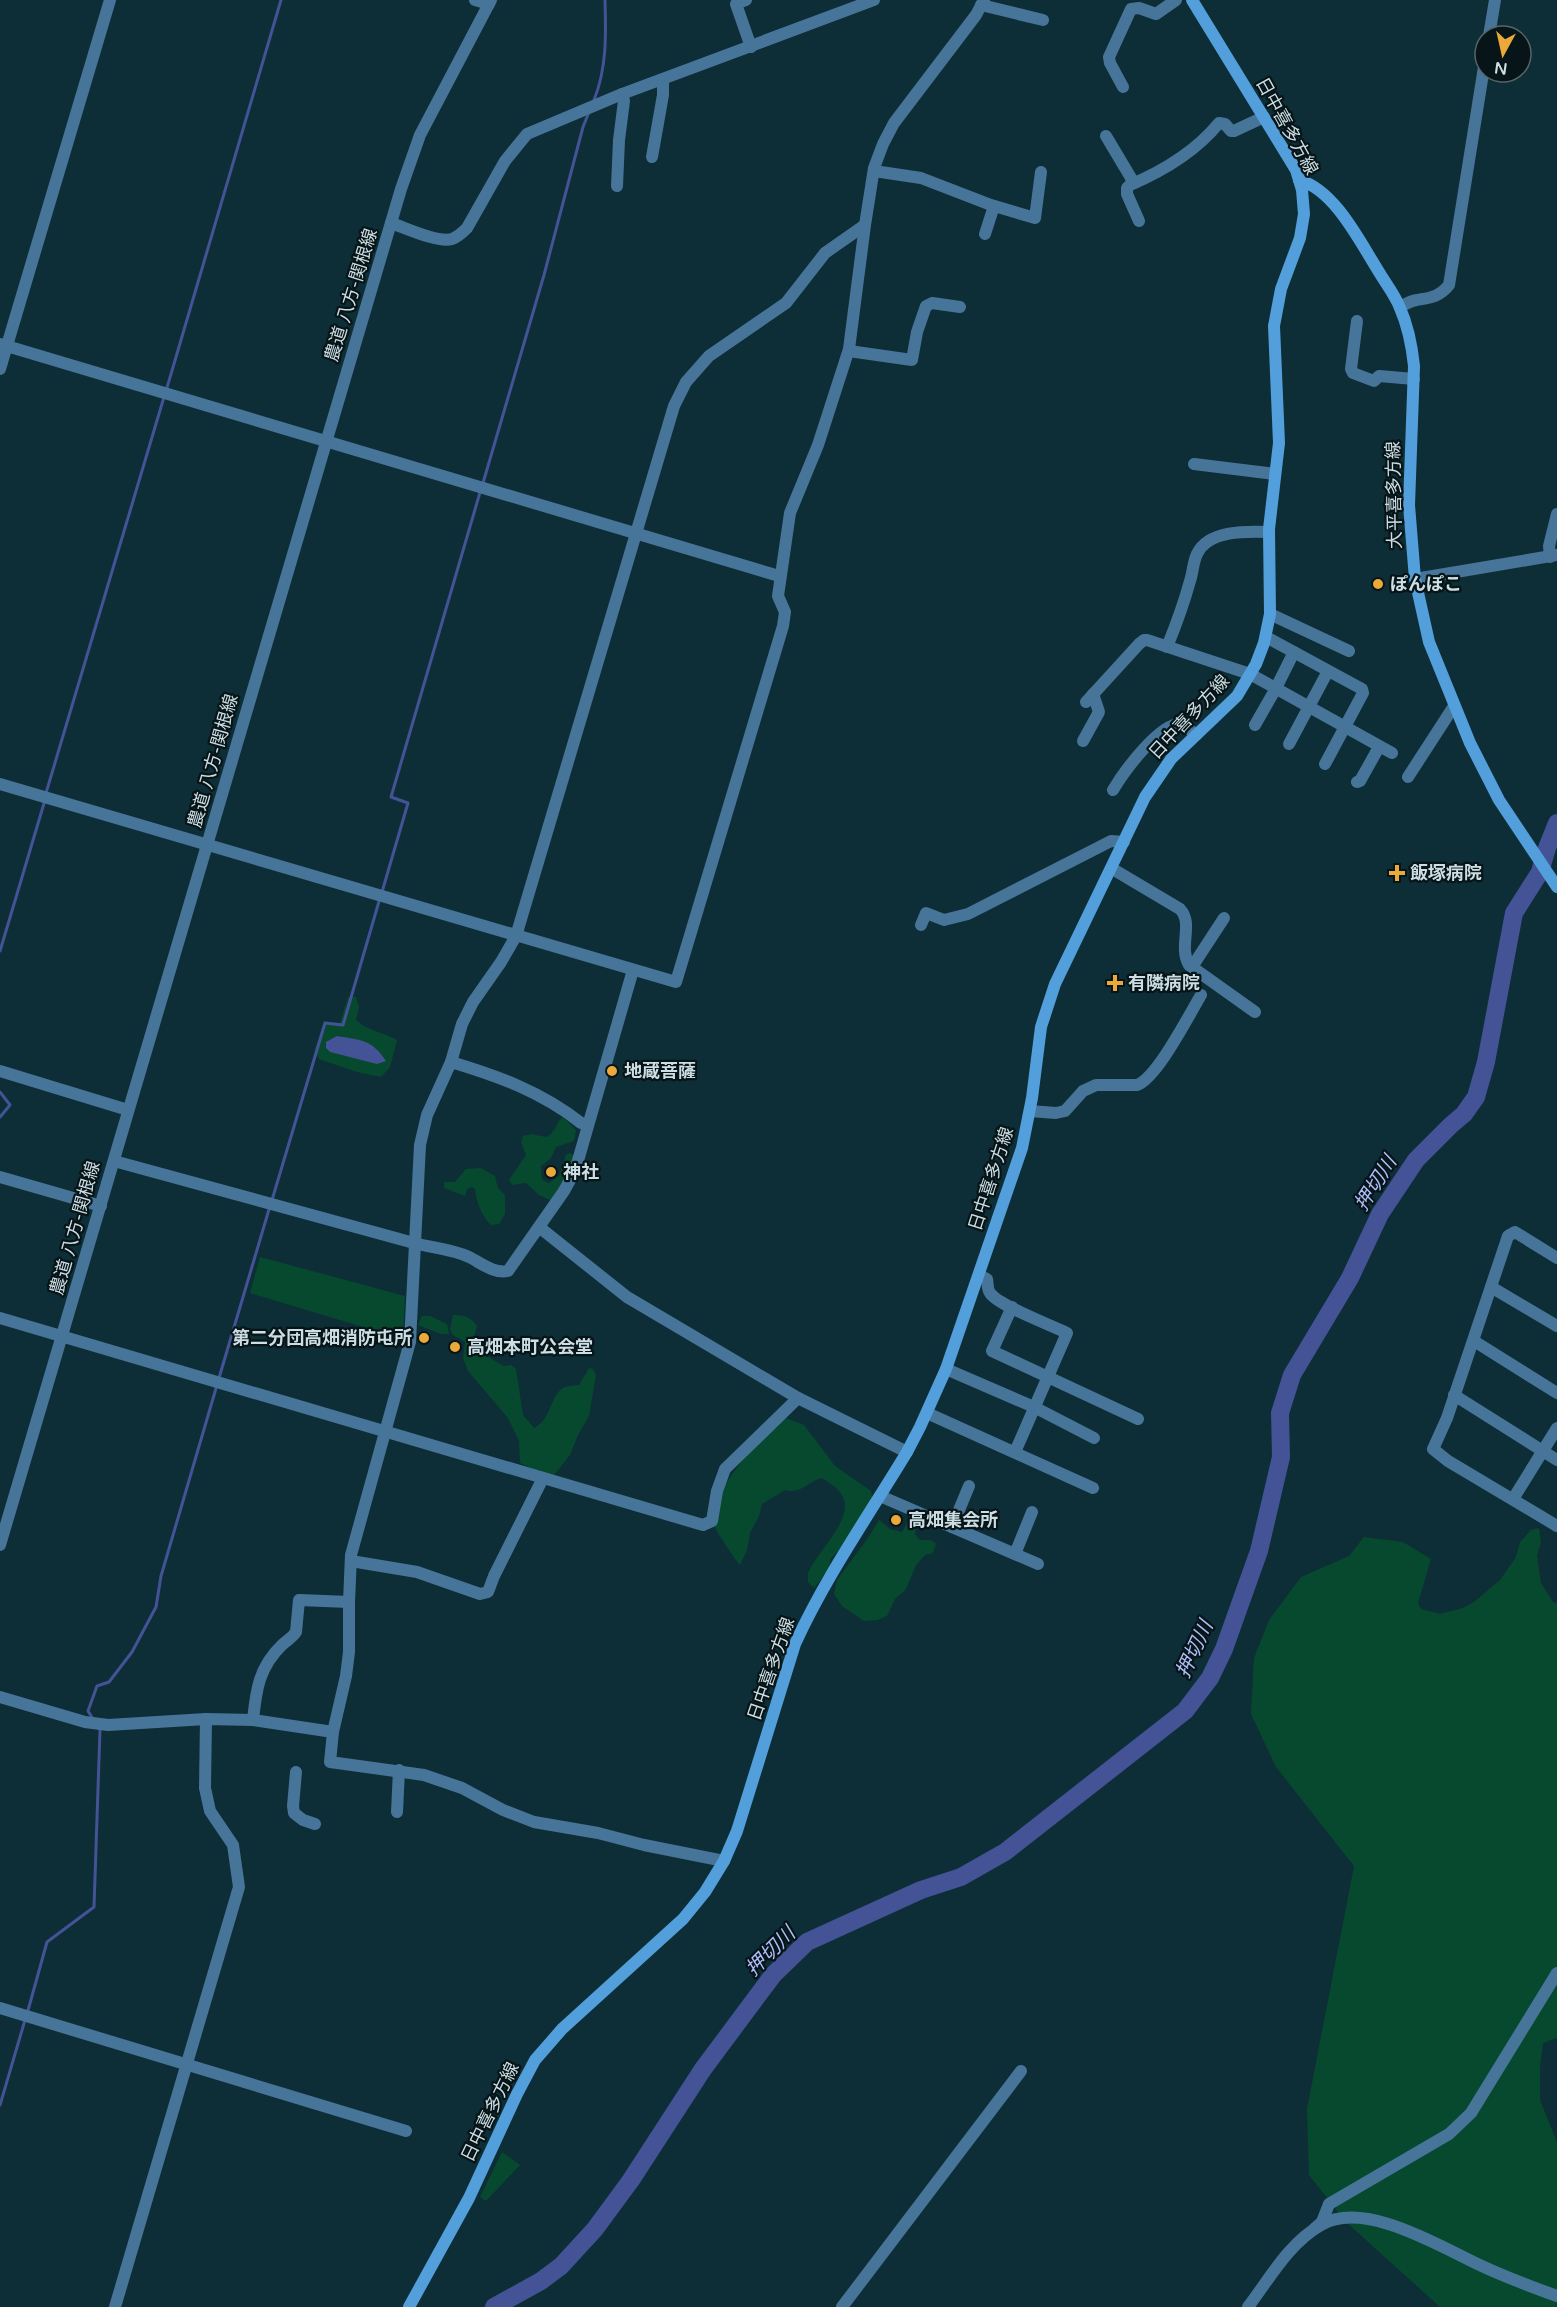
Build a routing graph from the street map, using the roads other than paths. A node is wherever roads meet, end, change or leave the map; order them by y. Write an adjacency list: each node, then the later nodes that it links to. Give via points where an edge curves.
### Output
1 (111, 0): 33 (street)
2 (475, 0): 8 (street)
3 (746, 0): 12 (street, via 736,4)
4 (874, 0): 12 (street)
5 (1176, 0): 15 (street, via 1156,14 1131,9 1109,57)
6 (1192, 0): 17 (main road, 日中喜多方線)
7 (1495, 0): 11 (street)
8 (490, 2): 27 (street, 農道 八方-関根線, via 420,135)
9 (982, 3): 10 (street); 20 (street, via 894,123)
10 (1043, 20)
11 (1491, 24)
12 (751, 47): 13 (street)
13 (663, 80): 16 (street); 19 (street)
14 (1481, 84): 31 (street, via 1449,285 1437,297 1412,301)
15 (1123, 87)
16 (622, 94): 24 (street); 27 (street, via 527,134 505,161 459,236 450,240 432,237)
17 (1264, 117): 22 (main road, 日中喜多方線); 23 (street, via 1234,131 1219,123 1181,157)
18 (1106, 136): 23 (street)
19 (652, 157)
20 (874, 171): 25 (street, via 921,178); 28 (street)
21 (1041, 172): 25 (street, via 1035,218)
22 (1299, 180): 31 (main road, 大平喜多方線, via 1322,193 1341,214); 39 (main road, 日中喜多方線, via 1304,201 1303,228 1281,289 1274,326 1279,420)
23 (1134, 183): 26 (street, via 1127,188 1127,194)
24 (617, 186)
25 (994, 206): 29 (street)
26 (1139, 221)
27 (391, 223): 37 (street, 農道 八方-関根線)
28 (865, 225): 34 (street); 41 (street, via 825,253 786,303 709,356 686,382 675,406)
29 (986, 234)
30 (960, 307): 34 (street, via 932,303 926,306 912,360)
31 (1400, 308): 36 (main road, 大平喜多方線, via 1412,348)
32 (1357, 321): 36 (street, via 1353,373 1374,381 1379,375)
33 (3, 345): 35 (street); 37 (street)
34 (849, 351): 44 (street, via 818,445 790,513)
35 (0, 369)
36 (1414, 379): 45 (main road, 大平喜多方線, via 1409,505)
37 (327, 440): 41 (street); 69 (street, 農道 八方-関根線)
38 (1194, 464): 39 (street)
39 (1275, 474): 42 (main road, 日中喜多方線)
40 (1557, 514): 43 (street, via 1549,546)
41 (637, 532): 44 (street); 74 (street)
42 (1269, 532): 46 (main road, 日中喜多方線); 48 (street, via 1243,530 1204,544)
43 (1553, 556): 45 (street)
44 (779, 576): 76 (street, via 778,596 785,612 783,626 676,982)
45 (1415, 579): 54 (main road, 大平喜多方線, via 1429,642)
46 (1270, 614): 47 (main road, 日中喜多方線); 49 (street)
47 (1266, 637): 50 (street); 52 (main road, 日中喜多方線)
48 (1167, 647): 52 (street); 59 (street, via 1144,640 1090,698 1099,712)
49 (1349, 651)
50 (1294, 652): 51 (street); 53 (street)
51 (1328, 671): 55 (street); 57 (street, via 1362,689)
52 (1250, 674): 53 (street); 58 (main road, 日中喜多方線, via 1237,696)
53 (1275, 690): 55 (street); 56 (street)
54 (1454, 706): 64 (street); 71 (main road, 大平喜多方線, via 1504,810)
55 (1310, 708): 57 (street); 60 (street)
56 (1255, 725)
57 (1344, 728): 61 (street); 63 (street)
58 (1196, 735): 67 (street, via 1183,724 1171,724 1128,767); 68 (main road, 日中喜多方線, via 1171,759 1153,785)
59 (1083, 741)
60 (1289, 744)
61 (1379, 747): 62 (street); 65 (street)
62 (1392, 753)
63 (1325, 764)
64 (1408, 777)
65 (1357, 782)
66 (0, 784): 69 (street)
67 (1113, 790)
68 (1124, 842): 70 (main road, 日中喜多方線); 73 (street, via 1111,841 968,914 944,920 926,913)
69 (207, 845): 74 (street); 81 (street, 農道 八方-関根線)
70 (1111, 868): 75 (street, via 1184,914 1184,957); 82 (main road, 日中喜多方線, via 1048,1000)
71 (1557, 887)
72 (1224, 918): 75 (street)
73 (921, 924)
74 (516, 936): 76 (street); 79 (street, via 473,1002)
75 (1192, 967): 78 (street)
76 (633, 970): 83 (street)
77 (1202, 995): 82 (street, via 1143,1083 1096,1085 1083,1091 1065,1111)
78 (1255, 1012)
79 (451, 1062): 83 (street, via 533,1091); 88 (street, via 427,1115 420,1145)
80 (0, 1071): 81 (street)
81 (128, 1110): 84 (street, 農道 八方-関根線)
82 (1030, 1111): 90 (main road, 日中喜多方線, via 1022,1148)
83 (587, 1124): 87 (street, via 574,1171)
84 (114, 1161): 86 (street, 農道 八方-関根線); 88 (street)
85 (0, 1177): 86 (street)
86 (100, 1206): 95 (street, 農道 八方-関根線)
87 (538, 1227): 88 (street, via 504,1272 453,1251); 101 (street, via 627,1297)
88 (414, 1243): 106 (street, via 410,1342)
89 (1557, 1258): 91 (street, via 1515,1232 1508,1236)
90 (979, 1275): 92 (street, via 987,1279 991,1295); 97 (main road, 日中喜多方線)
91 (1491, 1287): 94 (street); 96 (street)
92 (1012, 1308): 98 (street, via 992,1351); 98 (street, via 1067,1333)
93 (0, 1318): 95 (street)
94 (1557, 1326)
95 (62, 1336): 106 (street); 120 (street, 農道 八方-関根線)
96 (1474, 1341): 99 (street); 100 (street)
97 (946, 1369): 102 (street); 103 (main road, 日中喜多方線)
98 (1047, 1378): 102 (street); 104 (street)
99 (1557, 1393)
100 (1454, 1395): 108 (street); 116 (street, via 1433,1449)
101 (798, 1398): 109 (street); 112 (street, via 725,1469 712,1521 703,1525)
102 (1034, 1407): 107 (street); 110 (street)
103 (927, 1413): 109 (main road, 日中喜多方線); 110 (street)
104 (1137, 1419)
105 (1557, 1428): 108 (street)
106 (386, 1431): 112 (street); 122 (street)
107 (1094, 1438)
108 (1543, 1451): 111 (street); 116 (street)
109 (907, 1452): 115 (main road, 日中喜多方線)
110 (1015, 1452): 114 (street)
111 (1557, 1460)
112 (543, 1478): 122 (street, via 488,1592 480,1594 417,1572)
113 (969, 1486): 119 (street)
114 (1093, 1488)
115 (880, 1496): 119 (street); 133 (main road, 日中喜多方線, via 818,1596 795,1644 738,1831)
116 (1513, 1499): 118 (street)
117 (1032, 1512): 121 (street)
118 (1557, 1526)
119 (952, 1527): 121 (street)
120 (0, 1545)
121 (1015, 1554): 123 (street)
122 (351, 1561): 124 (street)
123 (1038, 1564)
124 (349, 1602): 127 (street, via 299,1600 296,1632 261,1674); 128 (street, via 349,1652)
125 (0, 1697): 126 (street, via 108,1725)
126 (206, 1719): 127 (street); 136 (street, via 205,1788 210,1811 233,1845 239,1887)
127 (253, 1720): 128 (street)
128 (333, 1732): 129 (street, via 330,1762)
129 (399, 1770): 131 (street); 133 (street, via 462,1788 534,1822)
130 (296, 1772): 132 (street, via 294,1813)
131 (397, 1812)
132 (315, 1824)
133 (724, 1861): 142 (main road, 日中喜多方線, via 683,1920 562,2029 536,2060 520,2086 472,2192)
134 (1557, 1973): 139 (street, via 1471,2112 1449,2134 1329,2204 1322,2222)
135 (0, 2008): 136 (street)
136 (187, 2063): 138 (street); 141 (street)
137 (1021, 2070): 143 (street)
138 (406, 2131)
139 (1307, 2235): 140 (street, via 1322,2224 1343,2217 1378,2220); 144 (street, via 1293,2246)
140 (1557, 2295)
141 (115, 2307)
142 (409, 2307)
143 (843, 2307)
144 (1248, 2307)

